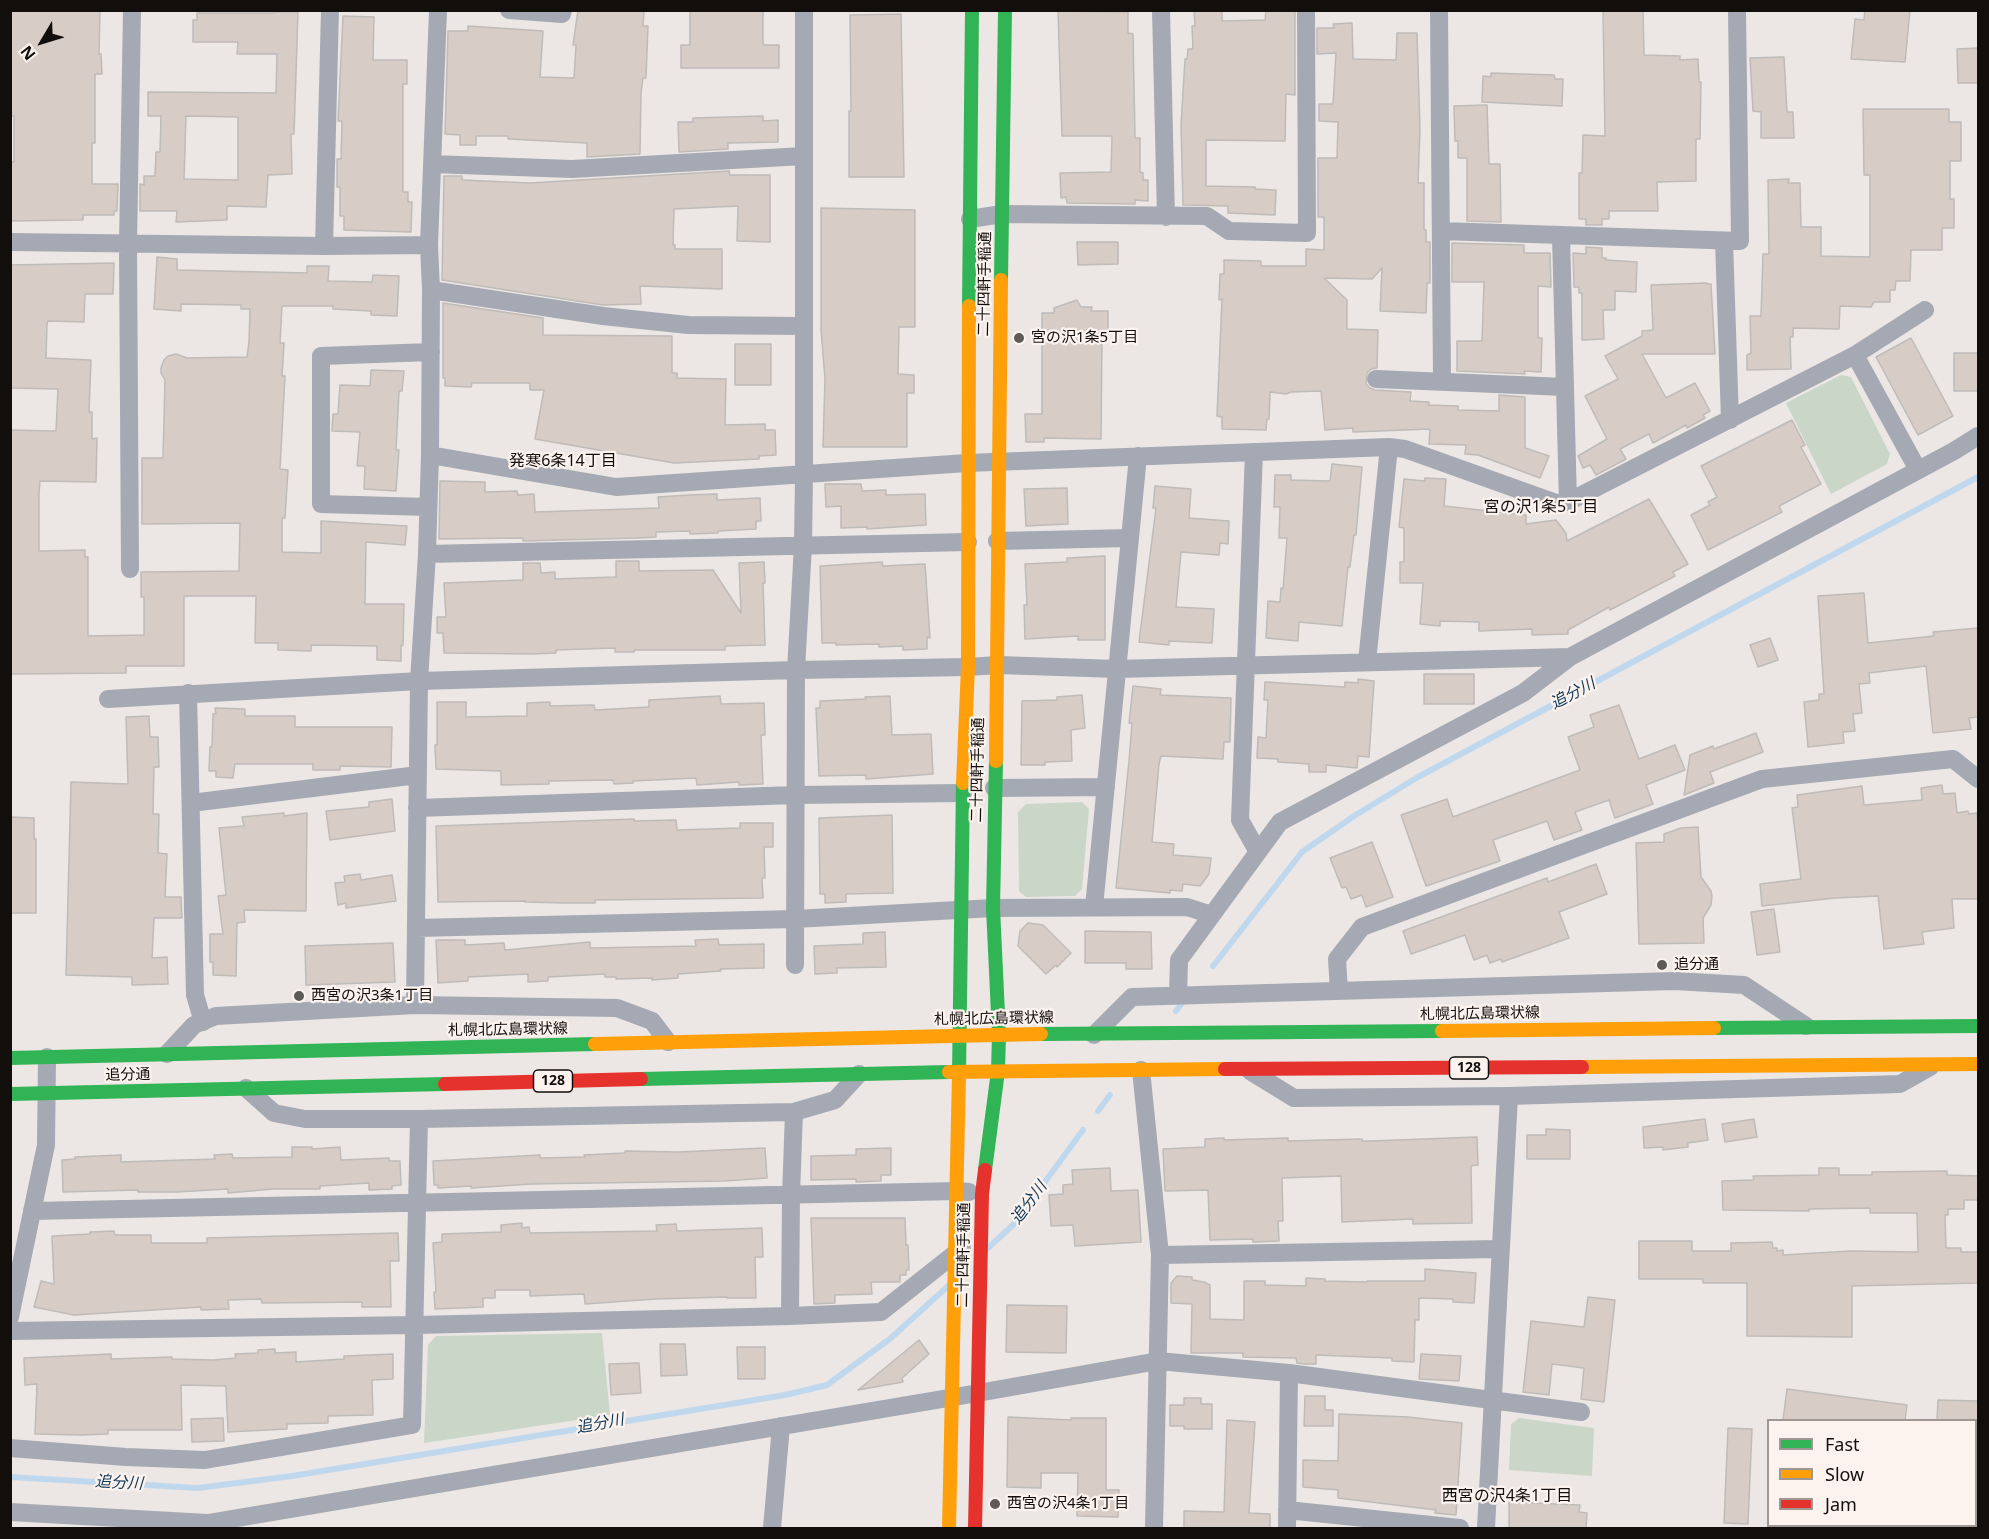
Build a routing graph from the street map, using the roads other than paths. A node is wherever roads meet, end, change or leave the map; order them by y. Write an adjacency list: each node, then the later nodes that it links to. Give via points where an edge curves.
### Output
1 (132, 10): 22 (street)
2 (330, 10): 24 (street)
3 (438, 10): 14 (street)
4 (509, 10): 5 (street, via 562,14)
5 (562, 10)
6 (804, 10): 13 (street)
7 (972, 10): 17 (main road, 二十四軒手稲通)
8 (1005, 10): 15 (main road, 二十四軒手稲通)
9 (1161, 10): 16 (street)
10 (1306, 10): 16 (street, via 1307,233 1229,231 1207,216)
11 (1439, 10): 18 (street)
12 (1737, 10): 20 (street, via 1740,241)
13 (804, 156): 14 (street, via 572,169); 27 (street)
14 (432, 164): 23 (street)
15 (1002, 214): 16 (street); 17 (street); 39 (main road, 二十四軒手稲通)
16 (1166, 217)
17 (970, 219): 40 (main road, 二十四軒手稲通)
18 (1441, 231): 19 (street); 31 (street)
19 (1561, 236): 20 (street); 32 (street)
20 (1724, 241): 33 (street)
21 (10, 242): 22 (street)
22 (128, 244): 24 (street); 50 (street)
23 (429, 245): 24 (street); 25 (street)
24 (324, 246)
25 (431, 290): 27 (street, via 687,326); 28 (street)
26 (1925, 310): 29 (street)
27 (803, 326): 42 (street)
28 (431, 352): 37 (street); 44 (street, via 321,356 321,504)
29 (1855, 355): 33 (street); 41 (street)
30 (1377, 379): 31 (street)
31 (1442, 380): 32 (street)
32 (1565, 387): 43 (street)
33 (1731, 420): 43 (street)
34 (1978, 436): 41 (street)
35 (1389, 447): 36 (street); 43 (street, via 1405,449 1556,503); 52 (street)
36 (1254, 452): 38 (street); 54 (street)
37 (430, 455): 42 (street, via 616,487); 44 (street)
38 (1138, 456): 39 (street); 45 (street)
39 (999, 461): 40 (street); 46 (main road, 二十四軒手稲通)
40 (967, 463): 42 (street); 47 (main road, 二十四軒手稲通)
41 (1918, 470): 51 (street)
42 (804, 475): 48 (street)
43 (1568, 502)
44 (428, 507): 49 (street)
45 (1130, 538): 46 (street); 56 (street)
46 (997, 541): 53 (main road, 二十四軒手稲通)
47 (968, 542): 48 (street); 55 (main road, 二十四軒手稲通)
48 (803, 545): 49 (street); 57 (street)
49 (427, 554): 58 (street)
50 (130, 569)
51 (1570, 657): 52 (street); 69 (street, via 1523,693 1280,822)
52 (1367, 662): 54 (street)
53 (998, 665): 55 (street); 56 (street); 64 (main road, 二十四軒手稲通)
54 (1247, 665): 56 (street); 69 (street, via 1240,820)
55 (968, 667): 57 (street); 65 (main road, 二十四軒手稲通)
56 (1117, 669): 63 (street)
57 (796, 670): 58 (street); 66 (street)
58 (419, 681): 59 (street); 61 (street)
59 (188, 693): 60 (street); 67 (street)
60 (108, 699)
61 (418, 775): 67 (street); 68 (street)
62 (1978, 779): 77 (street, via 1953,759 1762,779 1362,927 1337,959)
63 (1106, 787): 64 (street); 70 (street)
64 (994, 788): 71 (main road, 二十四軒手稲通)
65 (963, 794): 66 (street); 72 (main road, 二十四軒手稲通)
66 (795, 795): 68 (street); 74 (street)
67 (191, 803): 80 (street, via 195,995)
68 (417, 808): 75 (street)
69 (1258, 852): 73 (street)
70 (1094, 907): 71 (street); 73 (street, via 1187,907)
71 (993, 908): 72 (street); 84 (main road, 二十四軒手稲通)
72 (962, 909): 74 (street); 83 (main road, 二十四軒手稲通)
73 (1212, 915): 78 (street, via 1179,960)
74 (795, 919): 75 (street); 76 (street)
75 (416, 928): 79 (street)
76 (795, 965)
77 (1339, 991): 78 (street); 82 (street, via 1675,981 1744,985)
78 (1178, 996): 85 (street, via 1132,998)
79 (415, 1005): 80 (street, via 216,1016); 86 (street, via 617,1008 652,1021)
80 (203, 1022): 87 (street)
81 (1978, 1026): 82 (main road, 札幌北広島環状線)
82 (1808, 1027): 85 (main road, 札幌北広島環状線)
83 (960, 1035): 84 (main road, 札幌北広島環状線); 86 (main road, 札幌北広島環状線); 95 (main road, 二十四軒手稲通)
84 (999, 1035): 85 (main road, 札幌北広島環状線); 94 (main road, 二十四軒手稲通)
85 (1094, 1035)
86 (668, 1042): 87 (main road, 札幌北広島環状線)
87 (166, 1054): 88 (main road, 札幌北広島環状線)
88 (47, 1057): 89 (main road, 札幌北広島環状線); 98 (street)
89 (10, 1058)
90 (1978, 1064): 91 (main road, 128)
91 (1934, 1065): 93 (main road, 128); 100 (street, via 1899,1084)
92 (1141, 1070): 93 (main road, 128); 94 (main road, 128); 110 (street)
93 (1248, 1070): 100 (street, via 1294,1098)
94 (998, 1071): 95 (main road, 128); 104 (main road, 二十四軒手稲通)
95 (960, 1072): 96 (main road, 128); 103 (main road, 二十四軒手稲通)
96 (859, 1074): 97 (main road, 128); 101 (street, via 835,1100)
97 (246, 1088): 98 (main road, 追分通 / 128); 102 (street, via 274,1113 305,1119)
98 (46, 1093): 99 (main road, 追分通 / 128); 107 (street, via 46,1145)
99 (10, 1094)
100 (1509, 1096): 109 (street)
101 (794, 1112): 102 (street); 105 (street)
102 (419, 1119): 106 (street)
103 (958, 1191): 104 (street); 105 (street); 111 (main road, 二十四軒手稲通)
104 (981, 1194): 108 (main road, 二十四軒手稲通)
105 (791, 1195): 106 (street); 112 (street)
106 (418, 1203): 107 (street); 114 (street)
107 (32, 1211): 113 (street)
108 (981, 1232): 111 (street); 118 (main road, 二十四軒手稲通)
109 (1500, 1249): 110 (street); 120 (street)
110 (1160, 1255): 116 (street)
111 (956, 1259): 112 (street, via 881,1312); 119 (main road, 二十四軒手稲通)
112 (790, 1316): 114 (street)
113 (10, 1317)
114 (416, 1324): 115 (street); 123 (street, via 412,1425 205,1460)
115 (10, 1331)
116 (1158, 1361): 117 (street); 118 (street); 130 (street)
117 (1290, 1374): 120 (street); 125 (street)
118 (978, 1393): 119 (street); 129 (main road, 二十四軒手稲通)
119 (953, 1397): 122 (street); 128 (main road, 二十四軒手稲通)
120 (1492, 1401): 121 (street); 132 (street)
121 (1581, 1412)
122 (781, 1425): 126 (street); 127 (street)
123 (10, 1448)
124 (10, 1512): 126 (street)
125 (1287, 1519): 131 (street)
126 (208, 1526)
127 (772, 1528)
128 (949, 1528)
129 (975, 1528)
130 (1154, 1528)
131 (1460, 1528)
132 (1486, 1528)

